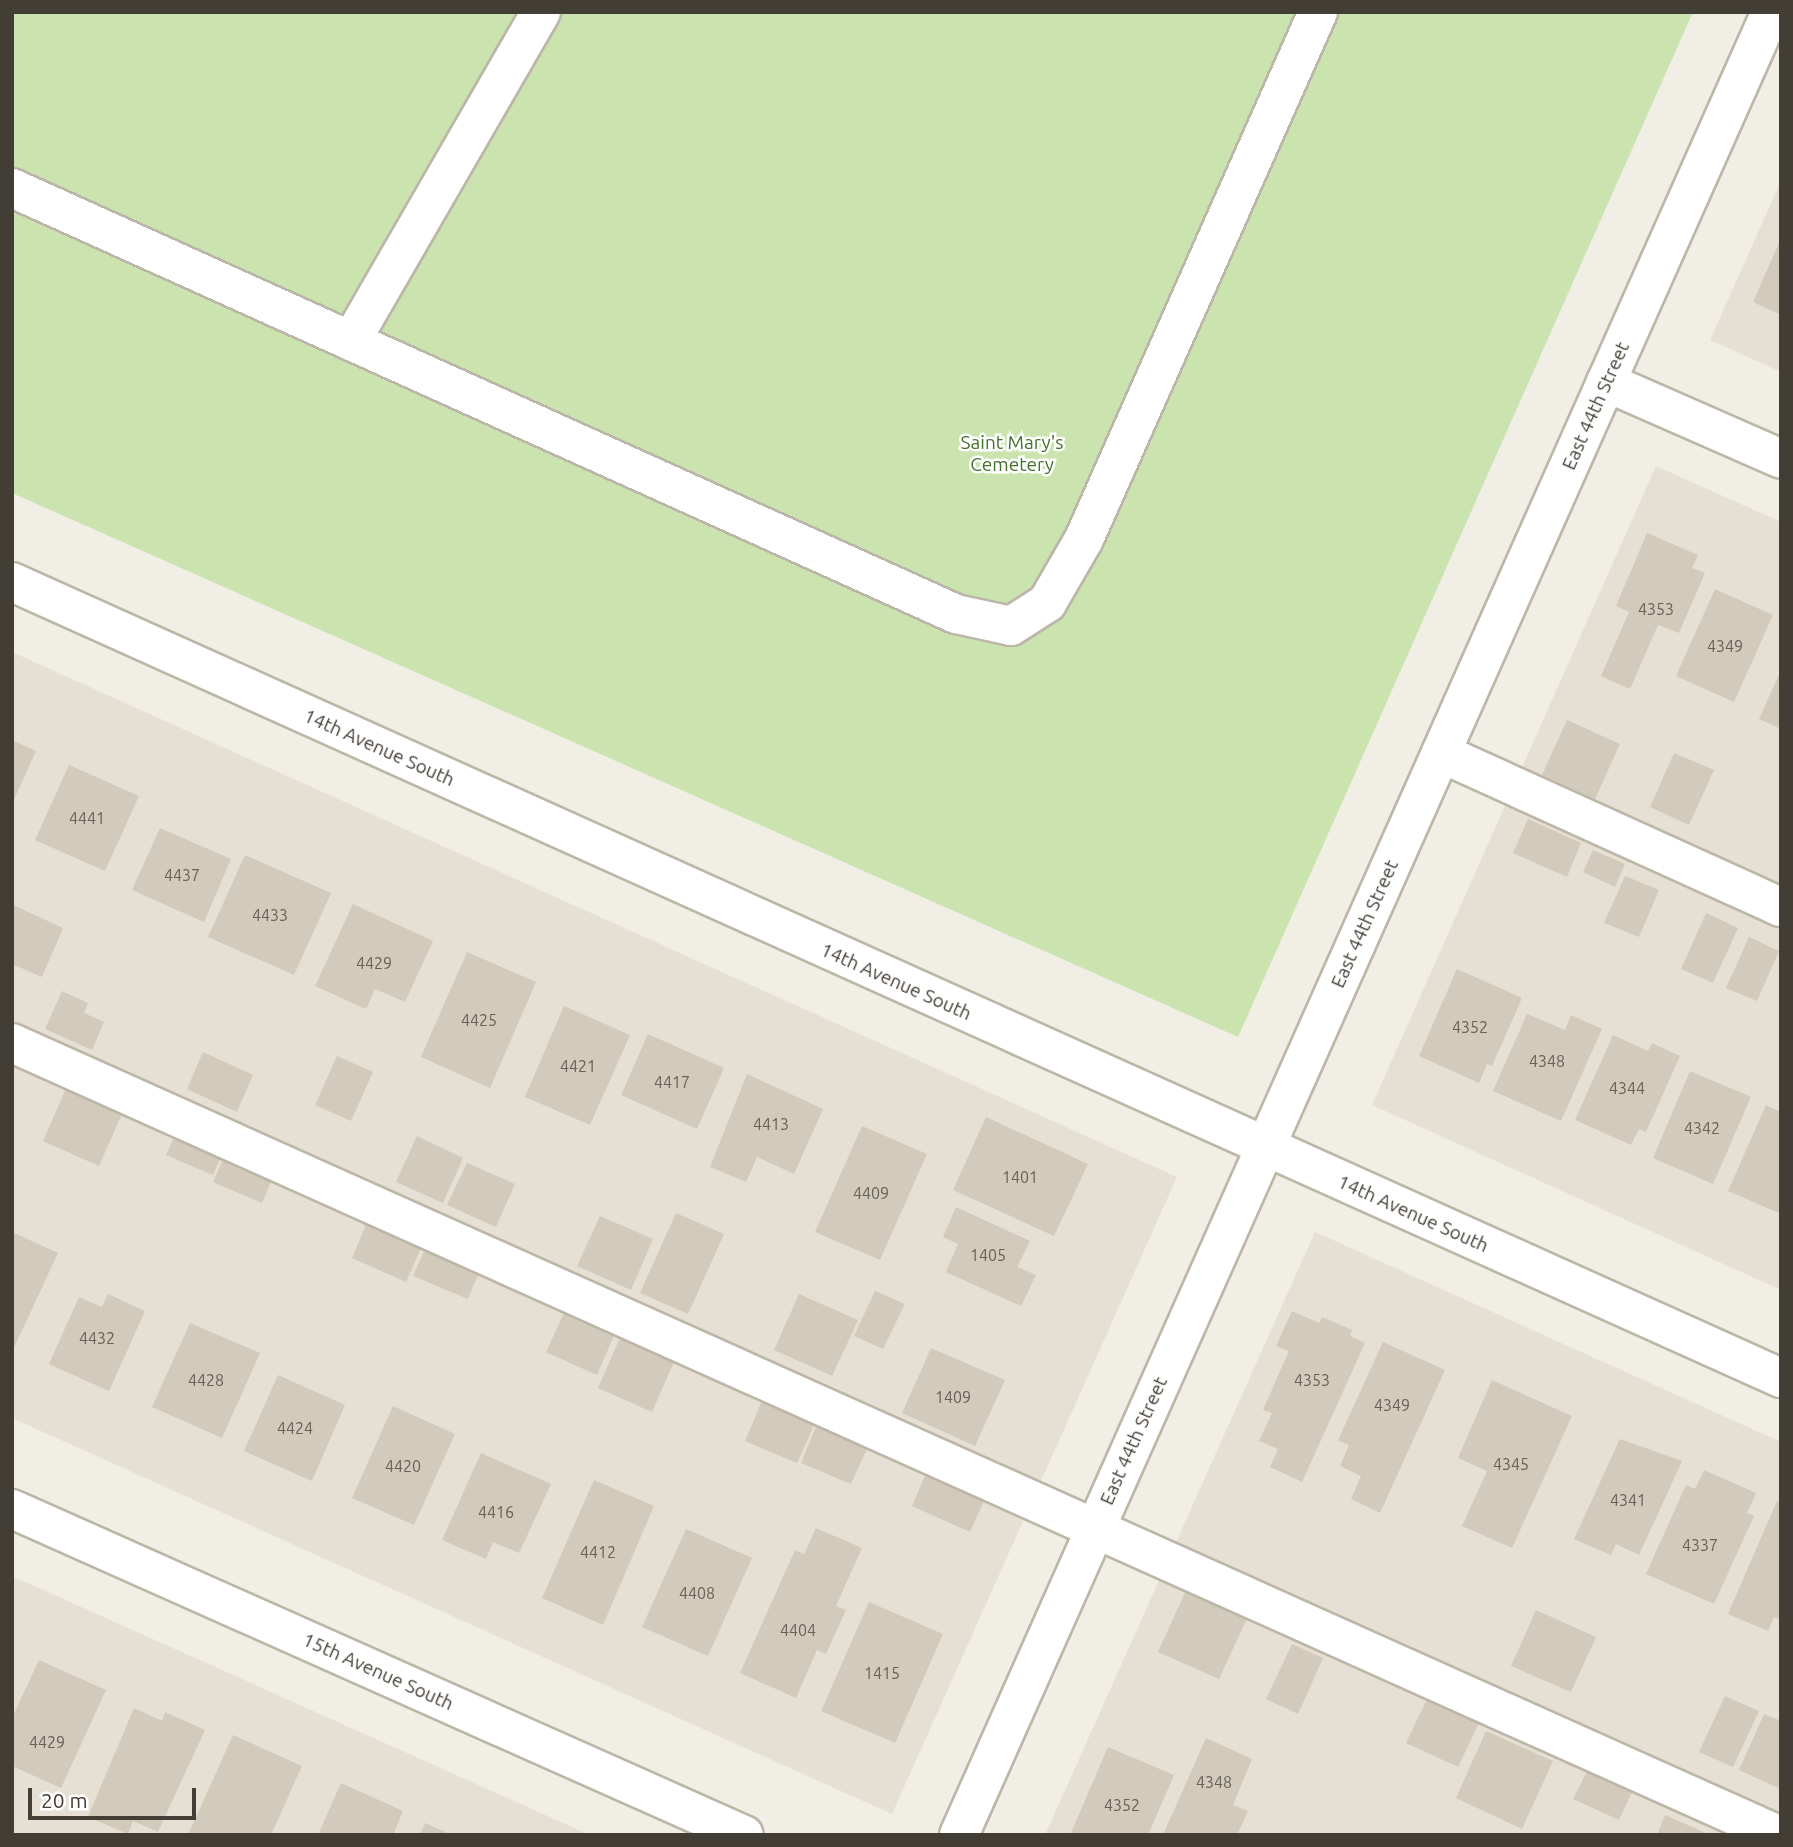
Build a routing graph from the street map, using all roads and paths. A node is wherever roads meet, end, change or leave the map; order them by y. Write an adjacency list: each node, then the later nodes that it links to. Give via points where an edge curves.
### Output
1 (541, 12): 5 (street)
2 (1318, 12): 5 (street, via 1084,539 1047,603 1011,625 956,614)
3 (1771, 12): 6 (street, East 44th Street)
4 (12, 188): 5 (street)
5 (351, 341)
6 (1606, 382): 7 (street); 9 (street, East 44th Street)
7 (1781, 459)
8 (12, 582): 12 (street, 14th Avenue South)
9 (1441, 753): 10 (street); 12 (street, East 44th Street)
10 (1781, 907)
11 (12, 1043): 15 (street)
12 (1265, 1149): 13 (street, 14th Avenue South); 15 (street, East 44th Street)
13 (1781, 1378)
14 (12, 1509): 16 (street, 15th Avenue South)
15 (1096, 1528): 17 (street, East 44th Street); 18 (street)
16 (744, 1835)
17 (959, 1835)
18 (1778, 1835)

